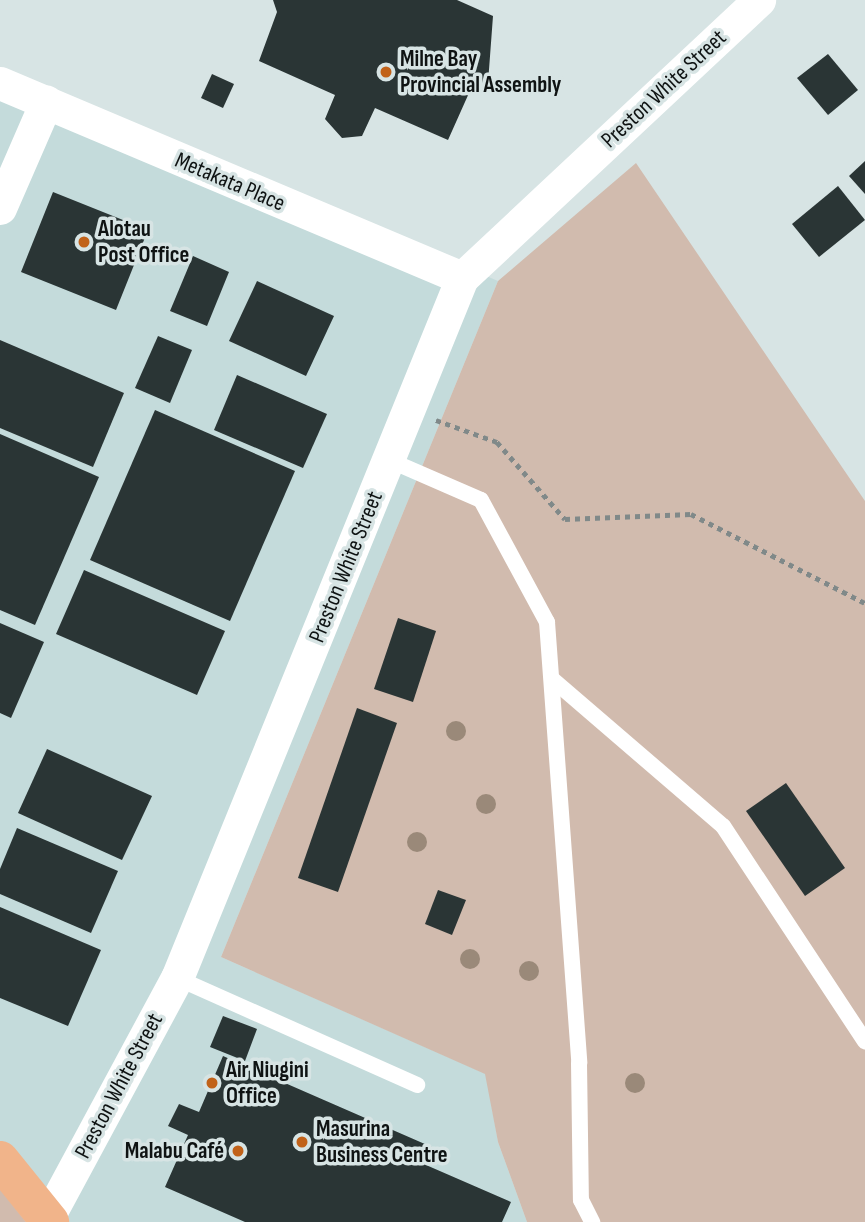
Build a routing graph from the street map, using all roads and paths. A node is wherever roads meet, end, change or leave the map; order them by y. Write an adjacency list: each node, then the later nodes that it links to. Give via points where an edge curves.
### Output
1 (759, 0): 5 (street, Preston White Street)
2 (0, 83): 3 (street, Metakata Place)
3 (46, 102): 4 (street); 5 (street, Metakata Place)
4 (0, 208)
5 (462, 278): 6 (street, Preston White Street)
6 (409, 410): 7 (street, Preston White Street); 8 (path, via 497,442 565,519 691,514)
7 (389, 460): 9 (lane, via 481,500 547,622); 10 (street, Preston White Street)
8 (865, 603)
9 (552, 679): 11 (lane, via 723,826); 15 (lane, via 579,1063 581,1200)
10 (177, 978): 12 (lane); 14 (street, Preston White Street)
11 (865, 1041)
12 (417, 1085)
13 (0, 1160): 14 (main road)
14 (49, 1220)
15 (592, 1222)

